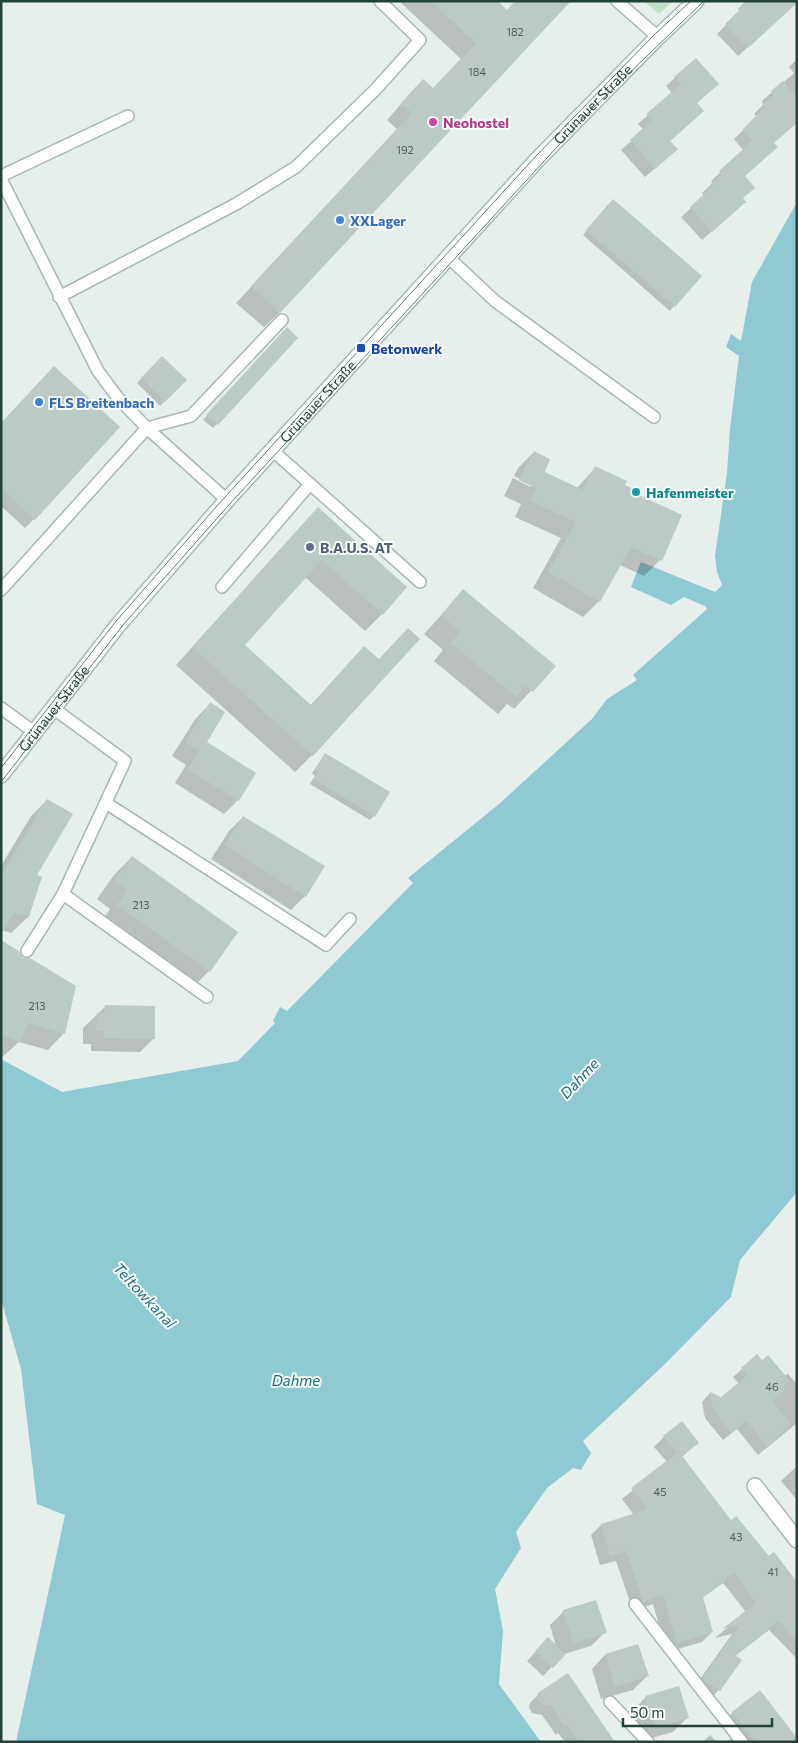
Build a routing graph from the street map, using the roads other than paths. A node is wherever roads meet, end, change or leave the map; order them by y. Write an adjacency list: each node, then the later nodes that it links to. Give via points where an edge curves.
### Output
1 (380, 1): 8 (lane, via 420,40 376,89 296,167 236,204)
2 (617, 1): 4 (lane)
3 (696, 1): 4 (main road, Grünauer Straße)
4 (658, 37): 7 (main road, Grünauer Straße, via 537,160)
5 (128, 116): 6 (lane)
6 (1, 178): 8 (lane)
7 (448, 257): 10 (lane, via 495,301); 12 (main road, Grünauer Straße)
8 (59, 297): 11 (lane, via 98,371)
9 (282, 320): 11 (lane, via 191,416)
10 (654, 417)
11 (147, 428): 14 (lane); 17 (lane)
12 (272, 450): 13 (lane); 14 (main road, Grünauer Straße)
13 (310, 484): 15 (lane); 16 (lane)
14 (227, 500): 19 (main road, Grünauer Straße, via 119,624)
15 (420, 582)
16 (222, 587)
17 (1, 590)
18 (1, 708): 20 (lane)
19 (52, 708): 20 (main road, Grünauer Straße); 22 (lane, via 125,761)
20 (34, 732): 21 (main road, Grünauer Straße)
21 (1, 775)
22 (106, 803): 23 (lane); 24 (lane, via 326,945)
23 (63, 894): 25 (lane); 26 (lane)
24 (350, 919)
25 (26, 951)
26 (207, 997)
27 (755, 1486): 28 (main road)
28 (797, 1540)
29 (635, 1604): 32 (lane)
30 (610, 1702): 31 (lane)
31 (648, 1742)
32 (742, 1742)

